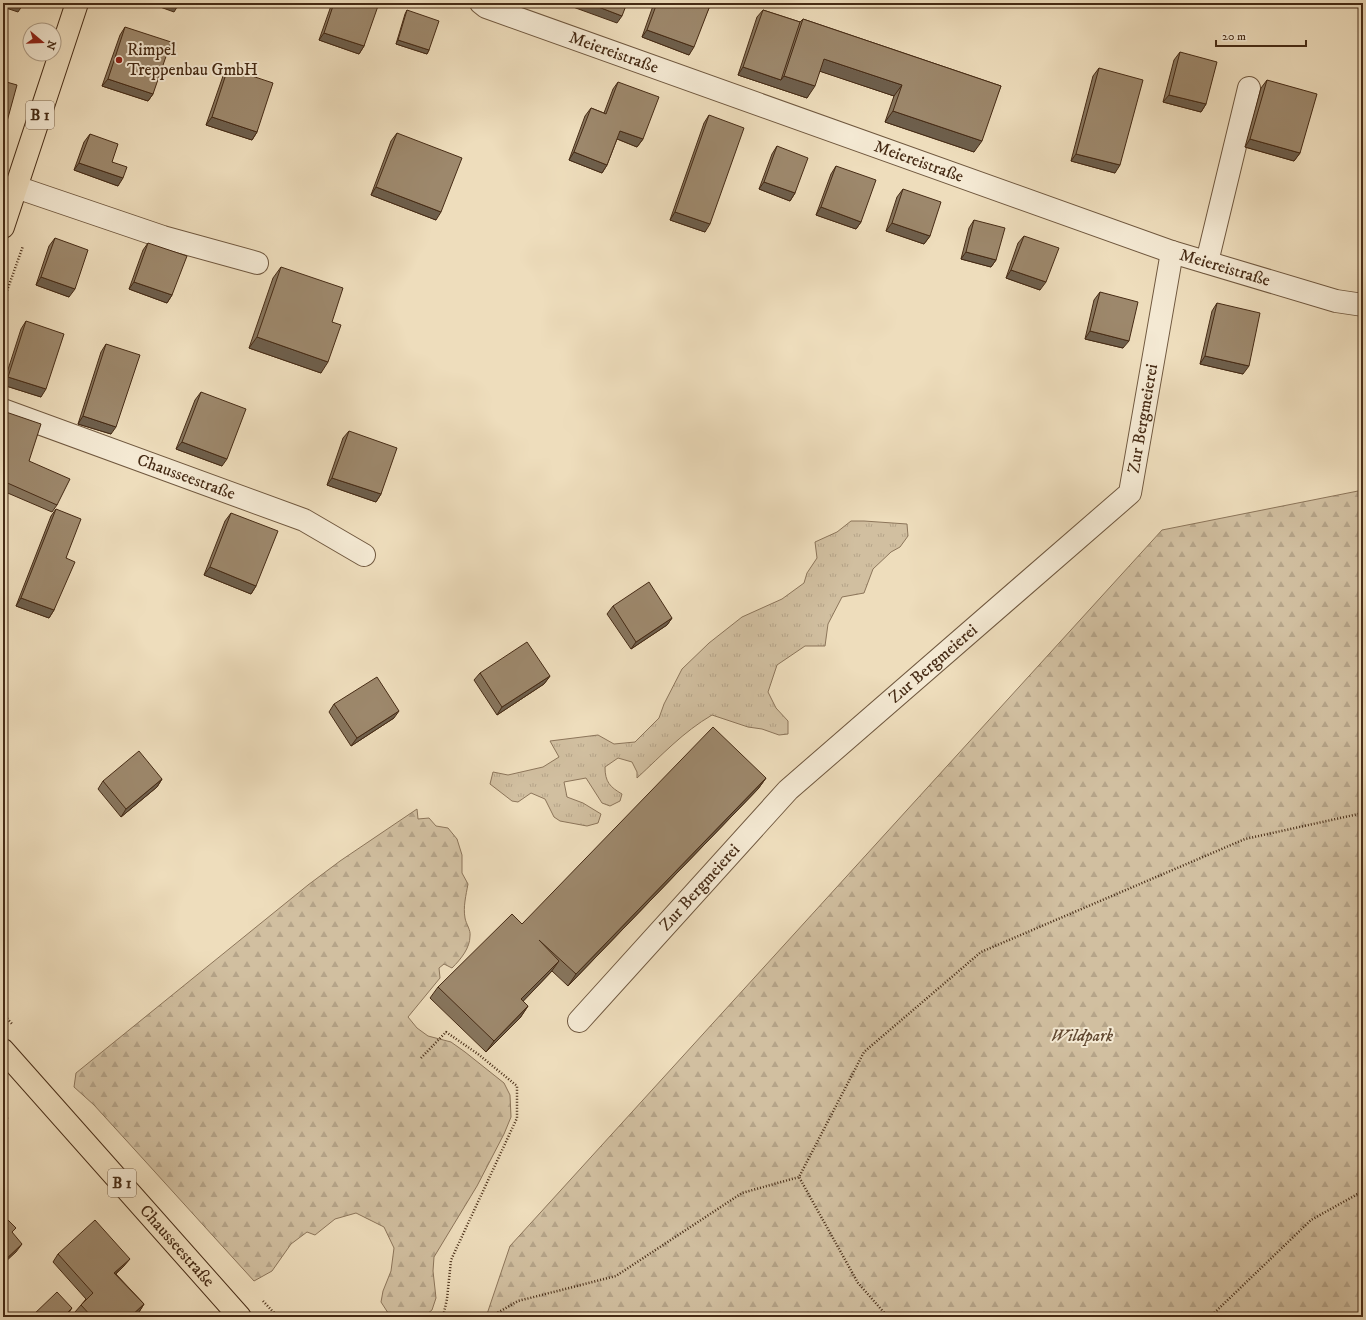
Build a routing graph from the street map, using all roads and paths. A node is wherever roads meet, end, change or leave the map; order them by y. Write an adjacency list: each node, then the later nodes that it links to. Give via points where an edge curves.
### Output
1 (77, 3): 4 (main road, B 1)
2 (481, 3): 6 (street, Meiereistraße, via 486,7)
3 (1249, 88): 7 (street)
4 (16, 187): 5 (main road, B 1); 8 (street, via 163,237)
5 (3, 227)
6 (1172, 252): 7 (street, Meiereistraße); 13 (street, Zur Bergmeierei, via 1130,493 788,790)
7 (1207, 262): 9 (street, Meiereistraße, via 1336,301)
8 (257, 263)
9 (1363, 305)
10 (3, 410): 11 (street, Chausseestraße, via 304,520)
11 (364, 555)
12 (1363, 813): 16 (path, via 1245,839 981,952 864,1052)
13 (579, 1021)
14 (3, 1050): 18 (main road, Chausseestraße / B 1)
15 (422, 1058): 19 (path, via 446,1032 517,1086 517,1118 451,1260)
16 (799, 1177): 20 (path, via 742,1194 616,1276 518,1301); 21 (path, via 858,1283)
17 (1363, 1191): 22 (path, via 1311,1220)
18 (240, 1317)
19 (443, 1317)
20 (490, 1317)
21 (888, 1317)
22 (1210, 1317)

